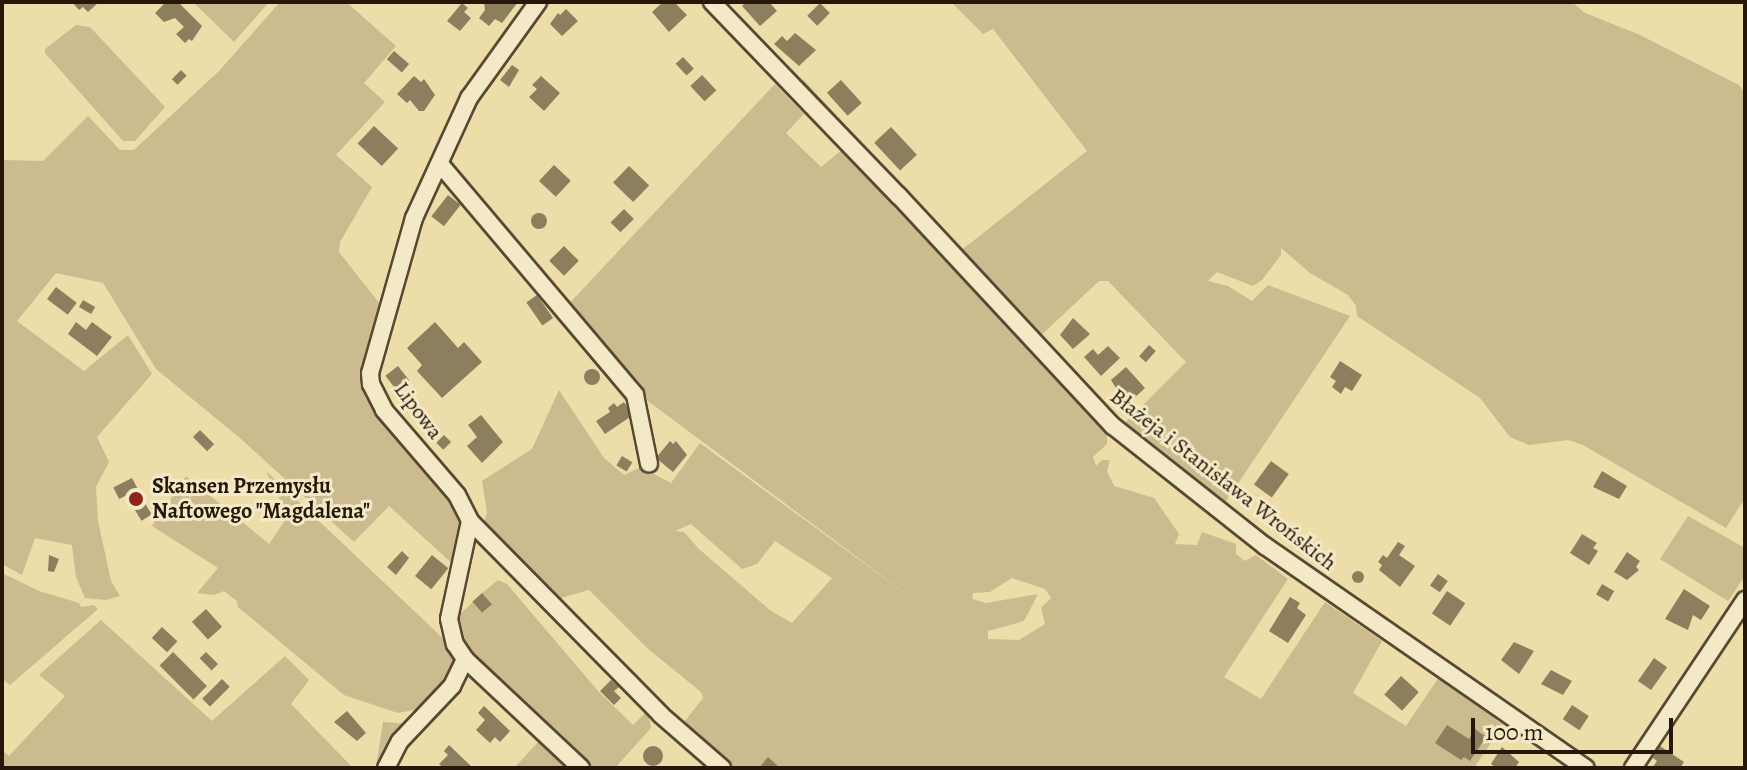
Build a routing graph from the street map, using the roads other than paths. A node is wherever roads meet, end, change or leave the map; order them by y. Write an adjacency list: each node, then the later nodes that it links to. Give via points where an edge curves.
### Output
1 (538, 2): 3 (street, Lipowa, via 469,98)
2 (712, 2): 11 (street, Błażeja i Stanisława Wrońskich, via 1113,426 1265,546)
3 (440, 164): 4 (street, via 635,395); 5 (street, Lipowa, via 414,218 370,373 384,410 457,495)
4 (649, 464)
5 (470, 521): 7 (street, via 449,619); 10 (street, Lipowa, via 661,715)
6 (1745, 600): 12 (street)
7 (465, 659): 8 (street, via 452,686 400,741); 9 (street)
8 (386, 768)
9 (581, 768)
10 (722, 768)
11 (1586, 768)
12 (1633, 768)

